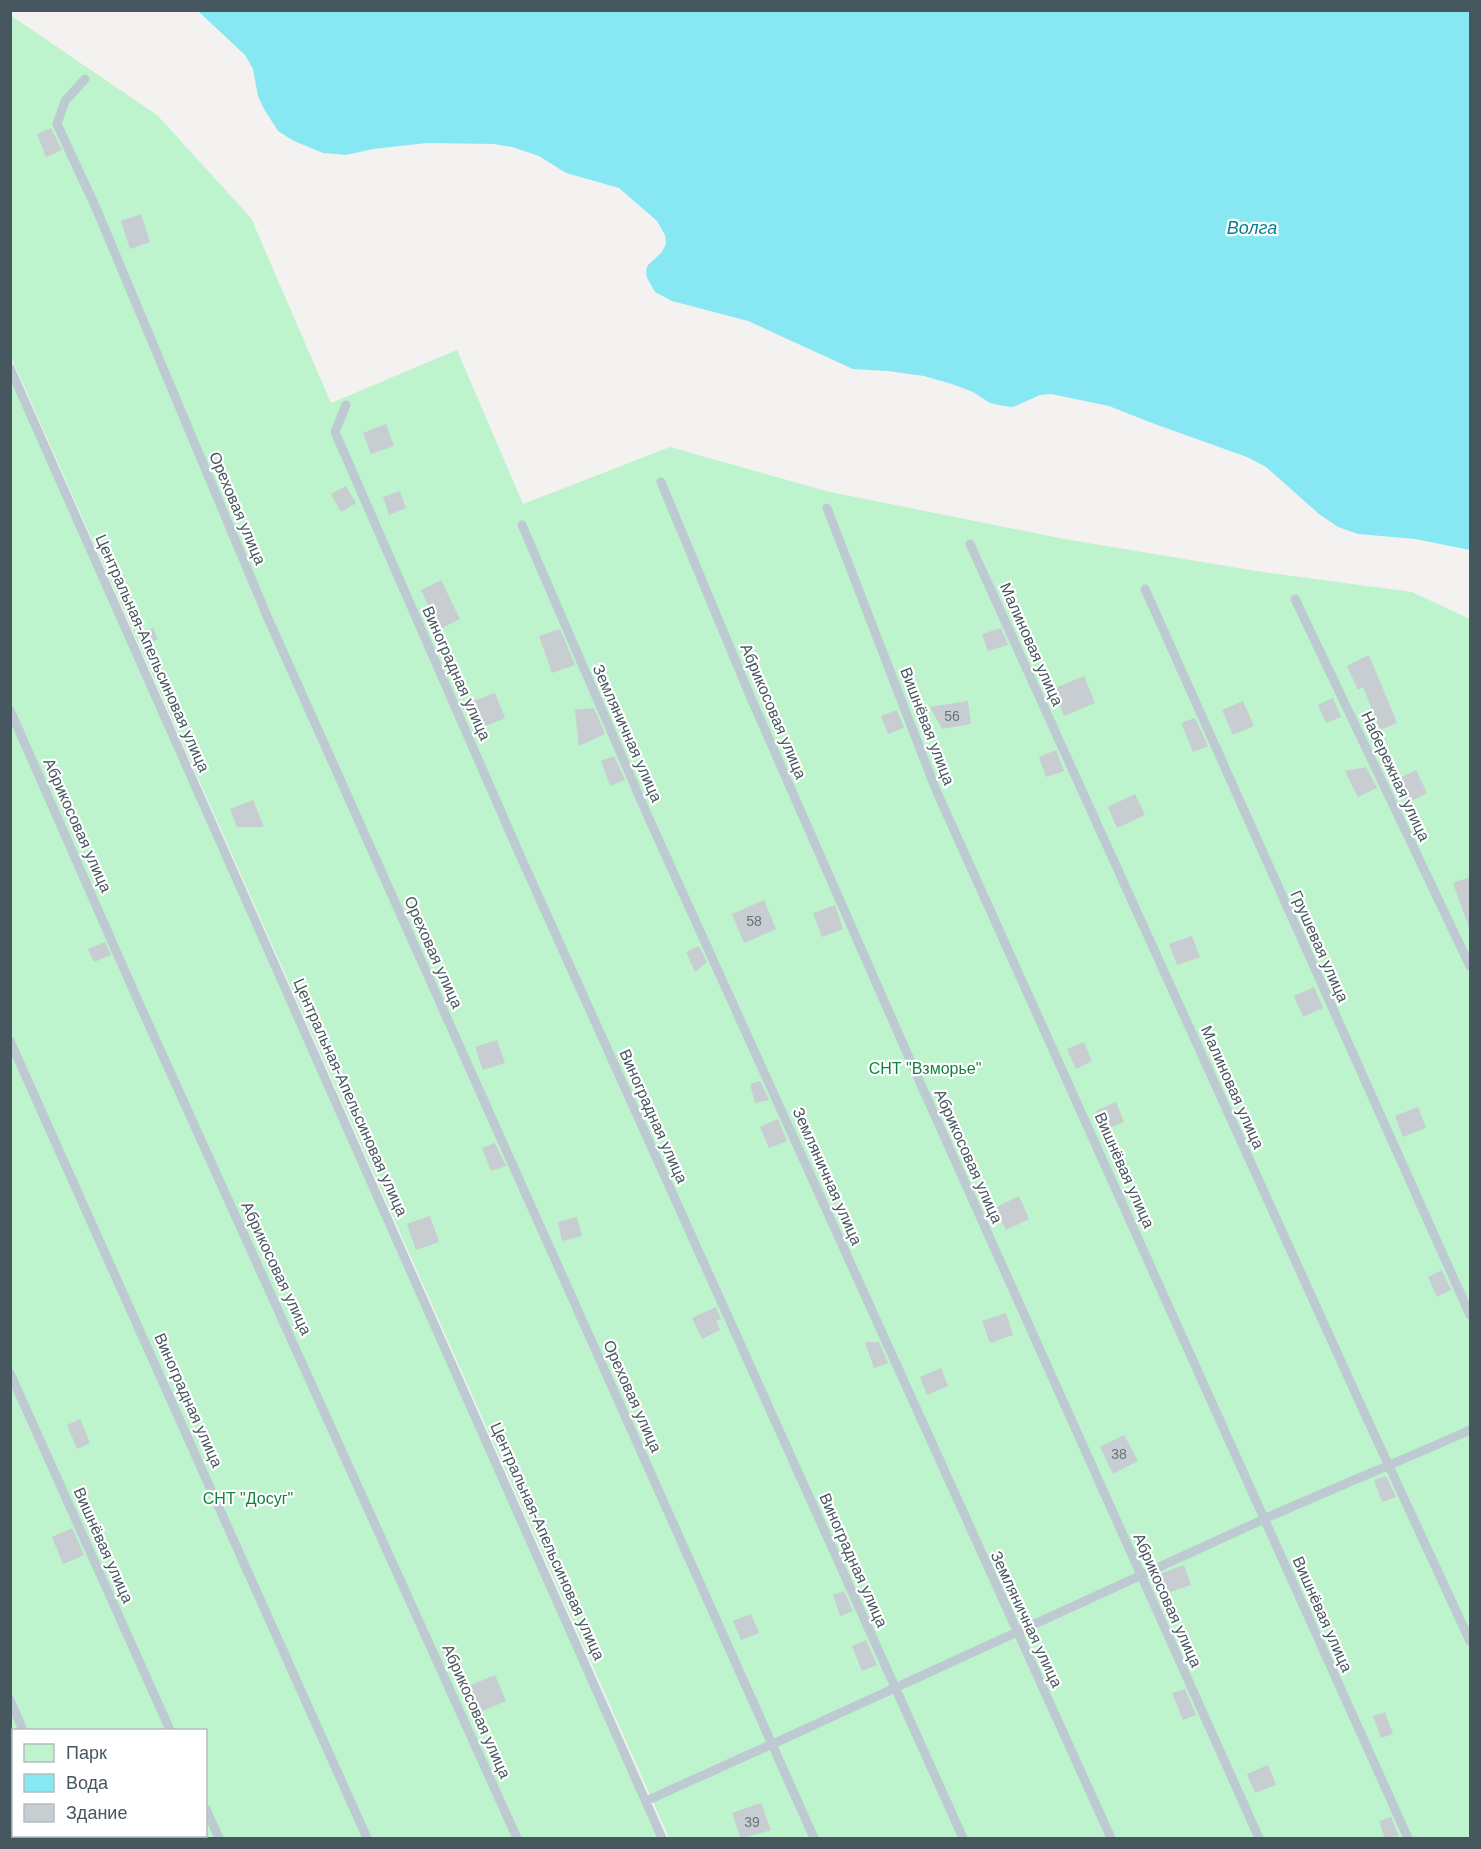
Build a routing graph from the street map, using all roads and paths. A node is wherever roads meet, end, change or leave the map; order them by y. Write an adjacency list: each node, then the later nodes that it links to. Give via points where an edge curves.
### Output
1 (85, 80): 25 (lane, Ореховая улица, via 65,101 57,124 267,616)
2 (10, 368): 26 (lane, Центральная-Апельсиновая улица)
3 (346, 405): 21 (lane, Виноградная улица, via 334,432)
4 (661, 482): 18 (lane, Абрикосовая улица, via 885,1004)
5 (827, 508): 17 (lane, Вишнёвая улица, via 936,790)
6 (522, 525): 19 (lane, Земляничная улица, via 646,812)
7 (970, 544): 16 (lane, Малиновая улица)
8 (1145, 589): 13 (lane, Грушевая улица)
9 (1295, 599): 11 (lane, Набережная улица)
10 (10, 710): 30 (lane, Абрикосовая улица)
11 (1470, 966)
12 (10, 1041): 29 (lane, Виноградная улица)
13 (1470, 1315)
14 (10, 1372): 24 (lane, Вишнёвая улица)
15 (1470, 1430): 16 (lane)
16 (1389, 1466): 17 (lane); 20 (lane, Малиновая улица)
17 (1264, 1519): 18 (lane); 36 (lane, Вишнёвая улица)
18 (1141, 1576): 19 (lane); 35 (lane, Абрикосовая улица)
19 (1017, 1633): 21 (lane); 34 (lane, Земляничная улица)
20 (1470, 1641)
21 (895, 1687): 25 (lane); 33 (lane, Виноградная улица)
22 (10, 1700): 23 (lane)
23 (22, 1729)
24 (169, 1729)
25 (772, 1745): 26 (lane); 32 (lane, Ореховая улица)
26 (646, 1801): 31 (lane, Центральная-Апельсиновая улица)
27 (207, 1811): 28 (lane)
28 (219, 1839)
29 (367, 1839)
30 (517, 1839)
31 (662, 1839)
32 (814, 1839)
33 (963, 1839)
34 (1111, 1839)
35 (1259, 1839)
36 (1408, 1839)

